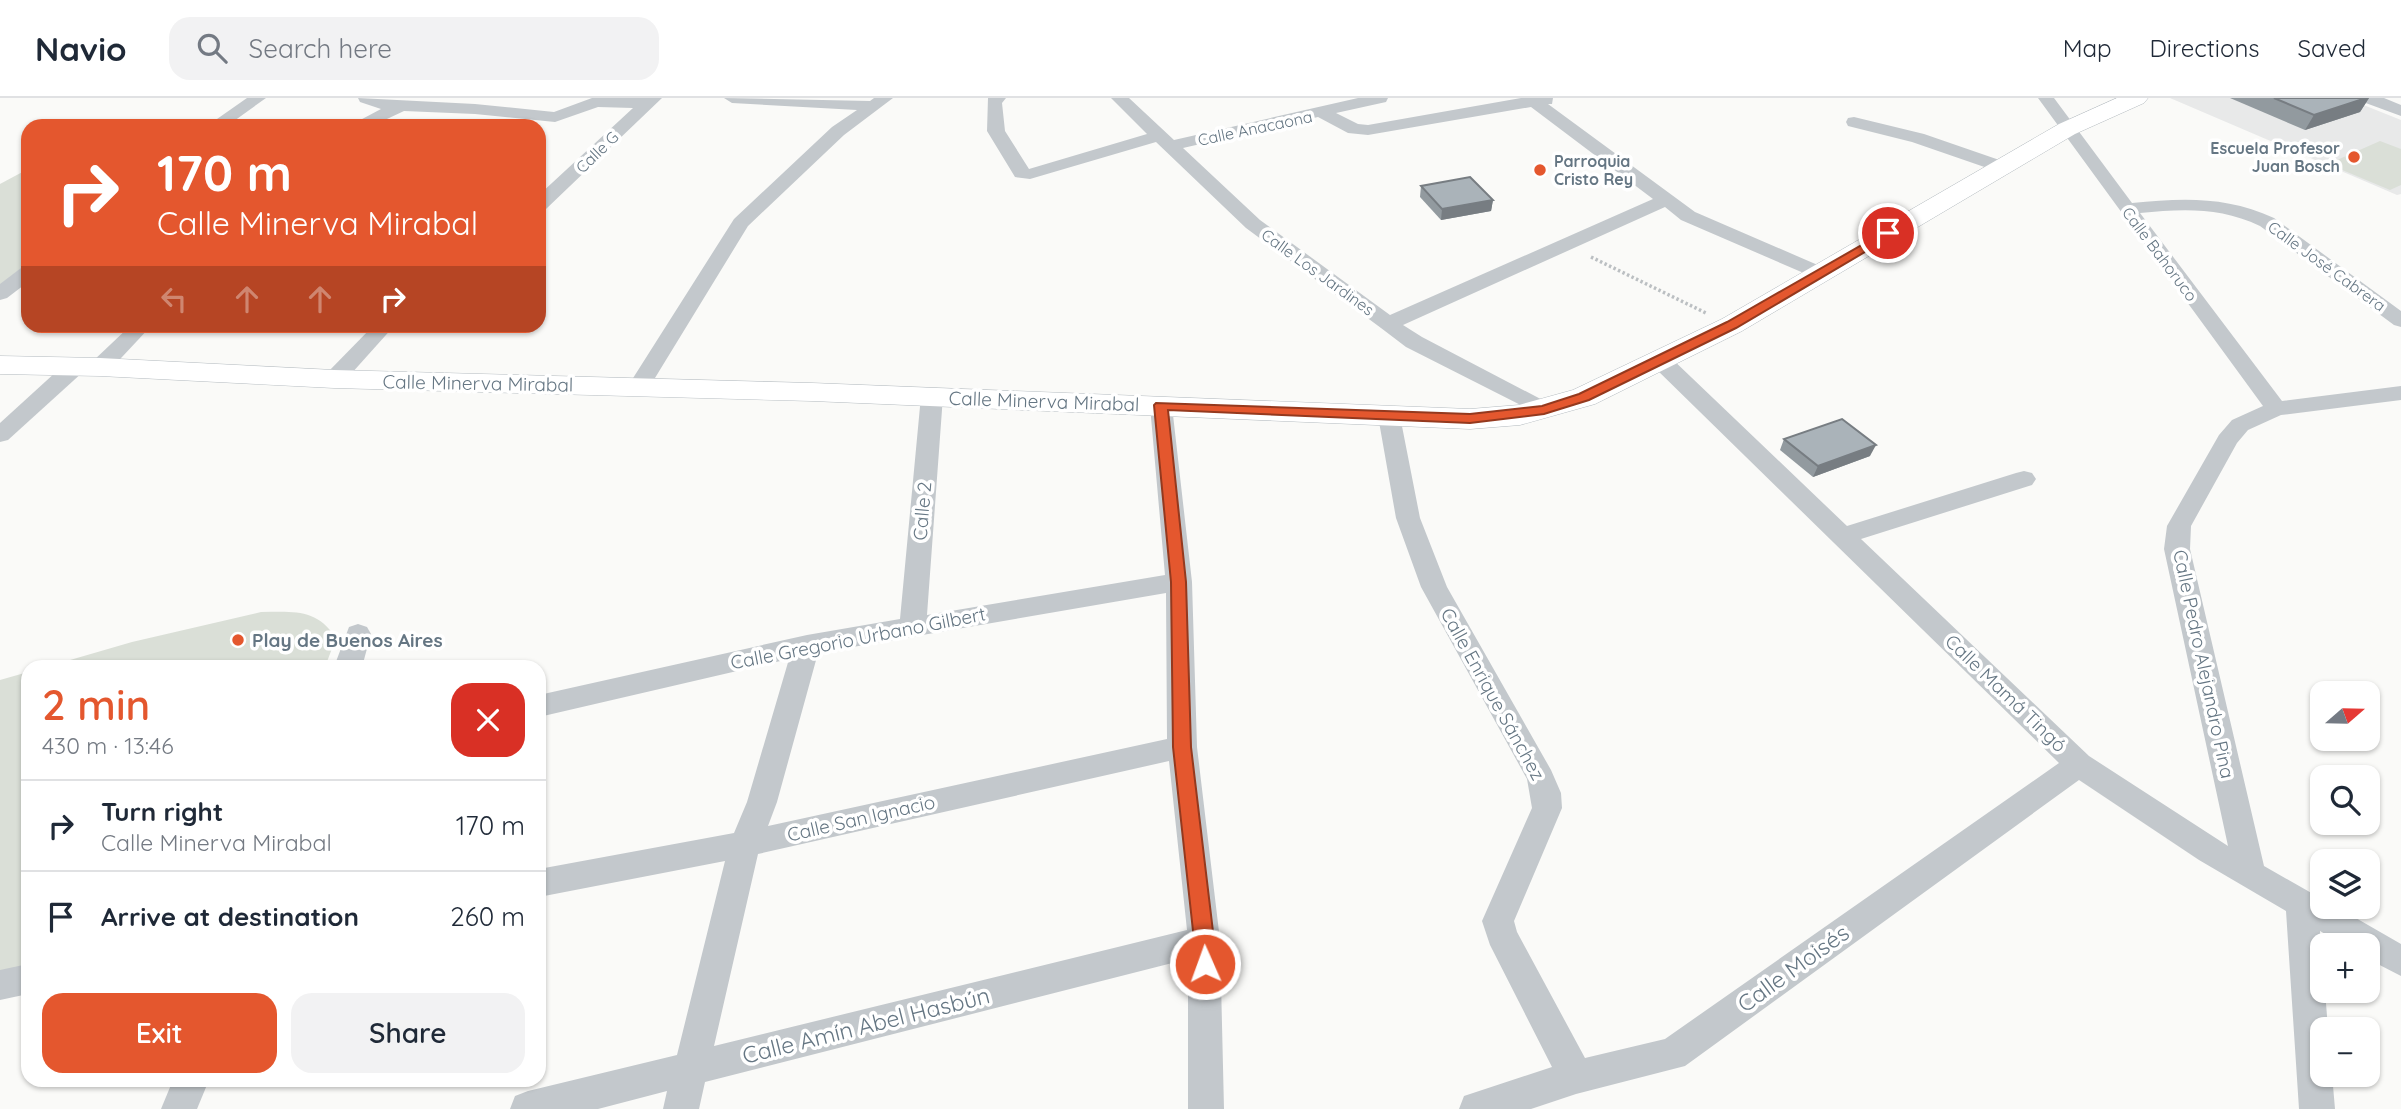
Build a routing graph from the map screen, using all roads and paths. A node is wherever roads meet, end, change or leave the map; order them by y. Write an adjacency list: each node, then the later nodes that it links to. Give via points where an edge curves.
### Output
1 (258, 98): 17 (street)
2 (366, 98): 14 (street)
3 (732, 98): 13 (street)
4 (998, 98): 21 (street, Calle Anacaona, via 994,101 996,131 1021,173)
5 (1380, 98): 16 (street, Calle Anacaona)
6 (1555, 98): 11 (street)
7 (2046, 98): 20 (street, Calle Bahoruco)
8 (2136, 98): 20 (street, Calle Minerva Mirabal)
9 (2369, 98): 15 (street)
10 (1125, 99): 21 (street, Calle Los Jardines)
11 (1532, 100): 16 (street, via 1368,130 1354,129); 24 (street)
12 (650, 101): 14 (street, via 596,102 555,117); 23 (street, Calle G)
13 (880, 102): 39 (street, via 838,131 741,222)
14 (402, 106): 18 (street)
15 (2401, 111)
16 (1323, 113): 21 (street, Calle Anacaona)
17 (226, 119)
18 (373, 119)
19 (1854, 122): 22 (street)
20 (2067, 129): 22 (street, Calle Minerva Mirabal); 25 (street, Calle Bahoruco)
21 (1164, 141): 31 (street, Calle Los Jardines, via 1253,224)
22 (2002, 167): 27 (street, Calle Minerva Mirabal)
23 (546, 198)
24 (1667, 200): 26 (street); 27 (street, via 1688,216)
25 (2127, 209): 30 (street, Calle José Cabrera, via 2199,202 2247,211); 43 (street, Calle Bahoruco)
26 (1568, 244): 31 (street); 32 (path)
27 (1820, 273): 32 (street, Calle Minerva Mirabal)
28 (21, 278): 29 (street)
29 (0, 294)
30 (2401, 321)
31 (1388, 324): 44 (street, Calle Los Jardines)
32 (1732, 325): 35 (street, Calle Minerva Mirabal)
33 (132, 333): 37 (street)
34 (377, 333): 38 (street)
35 (1661, 361): 44 (street, Calle Minerva Mirabal); 48 (street, Calle Mamá Tingó)
36 (0, 365): 37 (street, Calle Minerva Mirabal)
37 (88, 366): 38 (street, Calle Minerva Mirabal); 46 (street)
38 (334, 379): 39 (street, Calle Minerva Mirabal)
39 (639, 386): 41 (street, Calle Minerva Mirabal)
40 (2401, 393): 43 (street, Calle Pedro Alejandro Pina)
41 (932, 397): 42 (street, Calle Minerva Mirabal); 50 (street, Calle 2)
42 (1161, 405): 45 (street, Calle Minerva Mirabal); 49 (street)
43 (2276, 409): 58 (street, Calle Pedro Alejandro Pina, via 2240,425 2227,440 2179,526 2177,550)
44 (1544, 410): 45 (street, Calle Minerva Mirabal, via 1470,419)
45 (1389, 416): 66 (street, Calle Enrique Sánchez, via 1408,518 1434,587 1546,793 1546,808 1498,921)
46 (0, 435)
47 (2024, 479): 48 (street)
48 (1843, 536): 56 (street, Calle Mamá Tingó)
49 (1179, 582): 50 (street, Calle Gregorio Urbano Gilbert); 55 (street)
50 (913, 625): 52 (street, Calle Gregorio Urbano Gilbert)
51 (358, 634): 53 (street)
52 (807, 645): 54 (street, Calle Gregorio Urbano Gilbert); 57 (street, via 762,802)
53 (350, 660)
54 (546, 704)
55 (1182, 747): 57 (street, Calle San Ignacio); 61 (street)
56 (2079, 764): 58 (street, Calle Mamá Tingó); 66 (street, Calle Moisés, via 1674,1054)
57 (745, 844): 59 (street, Calle San Ignacio); 65 (street)
58 (2250, 873): 60 (street, Calle Mamá Tingó)
59 (546, 882)
60 (2302, 905): 62 (street, Calle Mamá Tingó); 73 (street)
61 (1204, 940): 65 (street, Calle Amín Abel Hasbún); 71 (street)
62 (2401, 961)
63 (21, 980): 64 (street)
64 (0, 985)
65 (689, 1070): 69 (street, Calle Amín Abel Hasbún); 70 (street)
66 (1576, 1077): 72 (street, Calle Moisés)
67 (188, 1087): 68 (street)
68 (179, 1109)
69 (528, 1109)
70 (681, 1109)
71 (1206, 1109)
72 (1477, 1109)
73 (2317, 1109)

